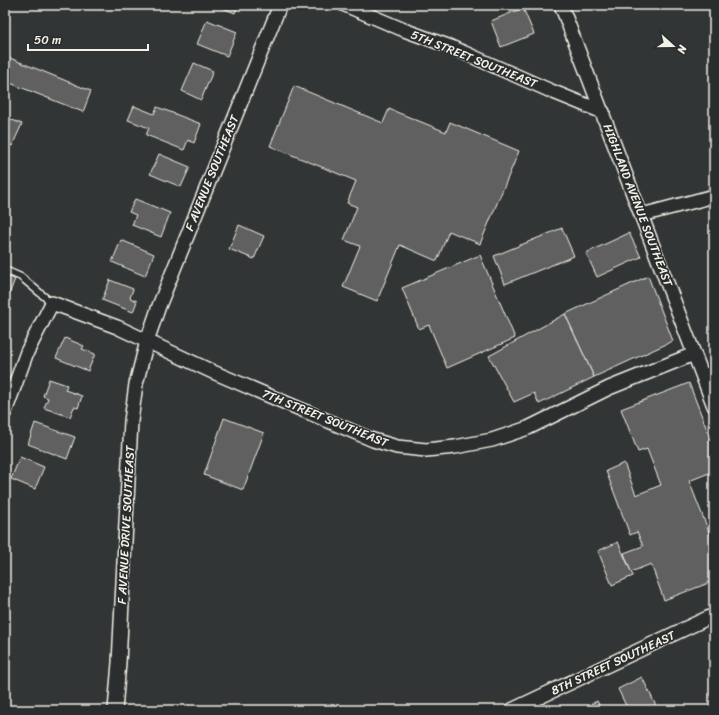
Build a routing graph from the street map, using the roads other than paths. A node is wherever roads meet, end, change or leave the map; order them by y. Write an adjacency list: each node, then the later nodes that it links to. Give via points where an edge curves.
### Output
1 (280, 5): 9 (street, F AVENUE SOUTHEAST)
2 (345, 5): 4 (street, 5TH STREET SOUTHEAST)
3 (561, 5): 4 (street, HIGHLAND AVENUE SOUTHEAST)
4 (603, 112): 6 (street, HIGHLAND AVENUE SOUTHEAST)
5 (714, 196): 6 (street)
6 (642, 215): 10 (street, HIGHLAND AVENUE SOUTHEAST)
7 (5, 270): 8 (lane, via 21,277)
8 (52, 303): 9 (street, 7TH STREET SOUTHEAST); 14 (street, via 27,352)
9 (147, 341): 10 (street, 7TH STREET SOUTHEAST, via 212,372 373,440 397,447 426,450 492,440 528,428 609,388); 16 (street, F AVENUE DRIVE SOUTHEAST, via 136,384 131,421 119,663)
10 (694, 354): 12 (street, HIGHLAND AVENUE SOUTHEAST)
11 (714, 369): 12 (lane)
12 (701, 373): 13 (street, HIGHLAND AVENUE SOUTHEAST)
13 (714, 406)
14 (5, 412)
15 (714, 615): 17 (street, 8TH STREET SOUTHEAST)
16 (114, 710)
17 (512, 710)

